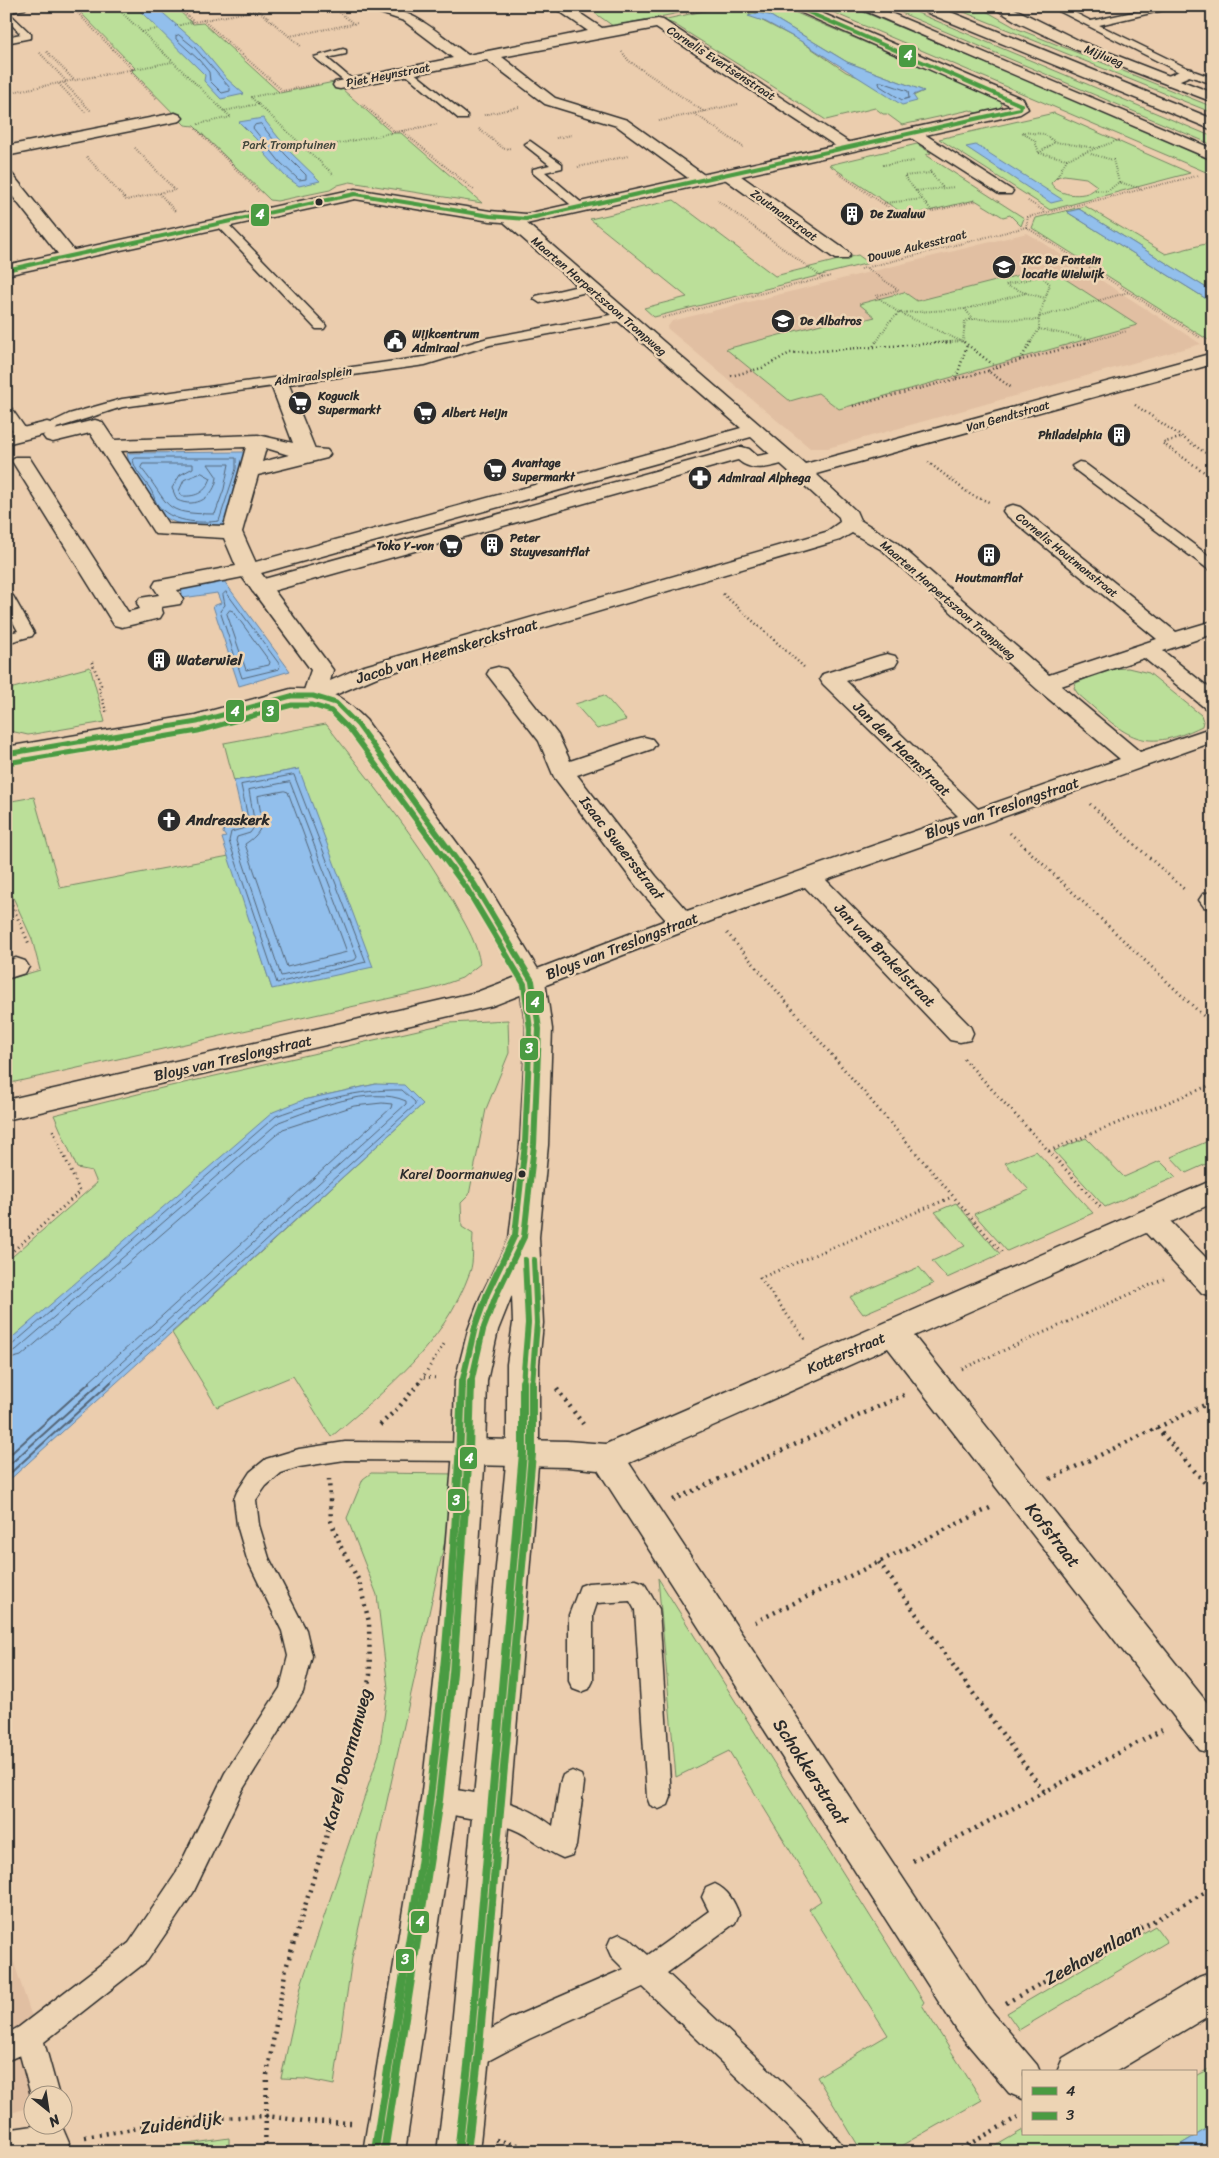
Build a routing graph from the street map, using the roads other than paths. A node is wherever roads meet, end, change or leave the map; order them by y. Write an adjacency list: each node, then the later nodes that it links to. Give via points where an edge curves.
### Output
1 (20, 6): 10 (main road)
2 (372, 6): 19 (main road, via 404,15)
3 (559, 6): 13 (main road)
4 (793, 6): 29 (main road, via 1021,105 1020,109)
5 (861, 6): 35 (main road)
6 (923, 6): 28 (main road)
7 (998, 6): 18 (main road, Mijlweg)
8 (1054, 6): 12 (lane)
9 (1176, 6): 12 (lane)
10 (6, 8)
11 (6, 13): 14 (lane, via 28,36)
12 (1089, 24): 15 (lane)
13 (598, 34): 17 (main road, Piet Heynstraat); 32 (main road, Cornelis Evertsenstraat, via 658,23)
14 (6, 40)
15 (1134, 46): 18 (lane); 21 (lane)
16 (343, 52): 24 (lane, via 319,57)
17 (490, 55): 19 (main road, Piet Heynstraat); 38 (main road, via 550,101 622,123)
18 (1102, 56): 22 (main road, Mijlweg)
19 (465, 60): 20 (main road, Piet Heynstraat)
20 (408, 71): 24 (main road, Piet Heynstraat); 26 (lane)
21 (1186, 72): 22 (main road); 23 (lane)
22 (1168, 81): 25 (main road, Mijlweg)
23 (1213, 81)
24 (338, 83)
25 (1213, 98)
26 (463, 117)
27 (175, 118): 33 (main road)
28 (1213, 125)
29 (913, 133): 32 (main road); 39 (main road)
30 (12, 134): 33 (main road)
31 (530, 144): 40 (lane, via 558,166 537,171)
32 (848, 147): 37 (main road, via 768,164)
33 (24, 148): 34 (main road)
34 (6, 151)
35 (1213, 154)
36 (6, 177): 44 (main road)
37 (734, 178): 38 (main road); 43 (main road, Zoutmanstraat)
38 (701, 180): 40 (main road)
39 (1005, 191)
40 (580, 207): 41 (main road)
41 (512, 219): 42 (main road, via 355,194); 46 (main road, Maarten Harpertszoon Trompweg)
42 (222, 224): 44 (main road); 49 (lane)
43 (841, 255)
44 (69, 256): 45 (main road)
45 (6, 270)
46 (587, 288): 47 (lane); 48 (main road, Maarten Harpertszoon Trompweg)
47 (540, 299)
48 (626, 322): 53 (main road, Maarten Harpertszoon Trompweg); 54 (lane, Admiraalsplein, via 488,342 425,361 122,403 74,417)
49 (320, 326)
50 (1213, 358): 63 (main road, Van Gendtstraat)
51 (280, 384): 58 (main road, Admiraalsplein)
52 (6, 411): 55 (lane, via 20,432)
53 (754, 430): 59 (main road, Maarten Harpertszoon Trompweg); 68 (main road)
54 (50, 432): 55 (main road, Admiraalsplein); 57 (main road, Admiraalsplein, via 95,426)
55 (12, 437)
56 (258, 441): 57 (main road); 58 (main road); 62 (main road)
57 (108, 446): 66 (main road, Admiraalsplein, via 162,530)
58 (314, 455): 62 (main road)
59 (785, 457): 63 (main road, Maarten Harpertszoon Trompweg); 68 (main road, via 753,463 742,453)
60 (22, 461): 68 (main road, via 122,620 152,613 148,603 172,599 164,586)
61 (1079, 466): 67 (lane)
62 (249, 471): 66 (main road)
63 (803, 471): 65 (main road, Maarten Harpertszoon Trompweg, via 849,515)
64 (1013, 511): 72 (main road, Cornelis Houtmanstraat)
65 (850, 523): 76 (main road, Maarten Harpertszoon Trompweg, via 889,546); 77 (main road, Jacob van Heemskerckstraat, via 833,536 369,672)
66 (232, 532): 68 (main road)
67 (1213, 566)
68 (254, 578): 77 (main road, via 322,670)
69 (6, 596): 71 (lane, via 27,633)
70 (1213, 628): 72 (main road)
71 (6, 638)
72 (1174, 641): 73 (main road)
73 (1147, 650): 76 (main road); 78 (main road)
74 (887, 661): 84 (main road, Jan den Haenstraat, via 831,679)
75 (498, 674): 83 (main road, Isaac Sweersstraat, via 550,740)
76 (1045, 684): 82 (main road, Maarten Harpertszoon Trompweg)
77 (313, 696): 81 (main road, Jacob van Heemskerckstraat, via 291,696 197,722); 87 (main road, via 336,703 358,725 474,884)
78 (1213, 703)
79 (1213, 734): 82 (main road)
80 (644, 744): 83 (main road)
81 (6, 754)
82 (1138, 761): 84 (main road, Bloys van Treslongstraat)
83 (562, 772): 86 (main road, Isaac Sweersstraat)
84 (981, 815): 85 (main road, Bloys van Treslongstraat)
85 (809, 877): 86 (main road, Bloys van Treslongstraat); 88 (main road, Jan van Brakelstraat)
86 (683, 923): 87 (main road, Bloys van Treslongstraat)
87 (532, 980): 89 (main road, Bloys van Treslongstraat, via 483,1000); 92 (main road, via 540,1030 534,1145)
88 (960, 1033)
89 (6, 1110)
90 (1213, 1191): 91 (main road, Kotterstraat)
91 (1151, 1219): 93 (main road); 94 (main road, Kotterstraat)
92 (524, 1237): 95 (main road, via 495,1298 481,1338 470,1381); 96 (main road, via 528,1323 523,1364)
93 (1213, 1285)
94 (893, 1332): 97 (main road, Kotterstraat); 99 (main road, Kofstraat)
95 (469, 1452): 96 (main road, Kotterstraat); 102 (main road, via 453,1673); 108 (lane, via 345,1452 299,1458 274,1466 258,1479 245,1498 248,1526 258,1559 294,1630 300,1656 291,1692 234,1781 184,1884 138,1952)
96 (523, 1453): 97 (main road, Kotterstraat); 103 (main road)
97 (608, 1458): 111 (main road, Schokkerstraat, via 974,2021)
98 (581, 1681): 101 (lane, via 581,1615 588,1593 636,1590 647,1609)
99 (1203, 1725)
100 (572, 1783): 103 (lane, via 563,1846 522,1820)
101 (659, 1797)
102 (439, 1800): 103 (lane); 115 (main road)
103 (490, 1809): 109 (main road)
104 (715, 1897): 106 (lane, via 726,1914)
105 (620, 1947): 106 (lane)
106 (647, 1972): 109 (lane, via 538,2020); 117 (lane, via 802,2120)
107 (1213, 1991): 110 (main road)
108 (18, 2043): 112 (lane)
109 (469, 2057): 116 (main road)
110 (1080, 2070)
111 (1022, 2078)
112 (40, 2086)
113 (44, 2136): 114 (main road)
114 (6, 2151)
115 (384, 2152)
116 (458, 2152)
117 (830, 2152)

